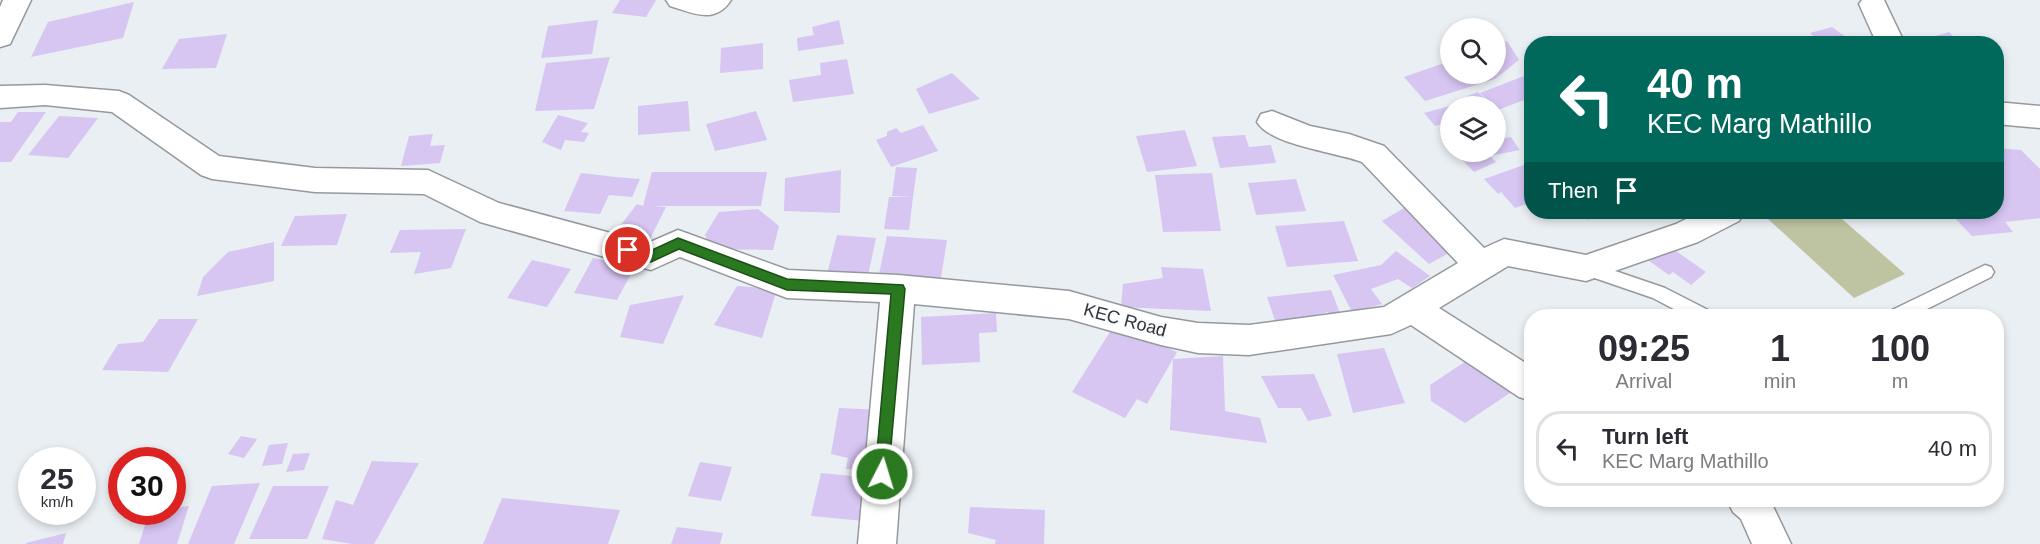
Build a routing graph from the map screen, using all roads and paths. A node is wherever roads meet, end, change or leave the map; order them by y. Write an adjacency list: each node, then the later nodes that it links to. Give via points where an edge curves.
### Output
1 (17, 0): 6 (street)
2 (680, 0): 3 (street, via 707,8)
3 (717, 0)
4 (1873, 4): 5 (street)
5 (1887, 36)
6 (0, 37)
7 (0, 97): 15 (street, KEC Road, via 119,102 212,167 315,180 428,182 491,213 651,257 678,243 787,284)
8 (2004, 114): 9 (street)
9 (2040, 117)
10 (1272, 122): 12 (street, via 1304,136 1373,154)
11 (1714, 219): 13 (street, via 1687,233)
12 (1481, 266): 13 (street, KEC Road, via 1504,252); 16 (street, KEC Road)
13 (1586, 268): 17 (lane, via 1659,293)
14 (1986, 272): 18 (lane)
15 (898, 289): 16 (street, KEC Road, via 1069,304 1161,331 1208,339 1249,340 1391,320); 21 (street)
16 (1412, 308): 19 (street)
17 (1690, 309)
18 (1911, 309)
19 (1524, 381)
20 (1754, 507): 22 (street)
21 (876, 544)
22 (1772, 544)

